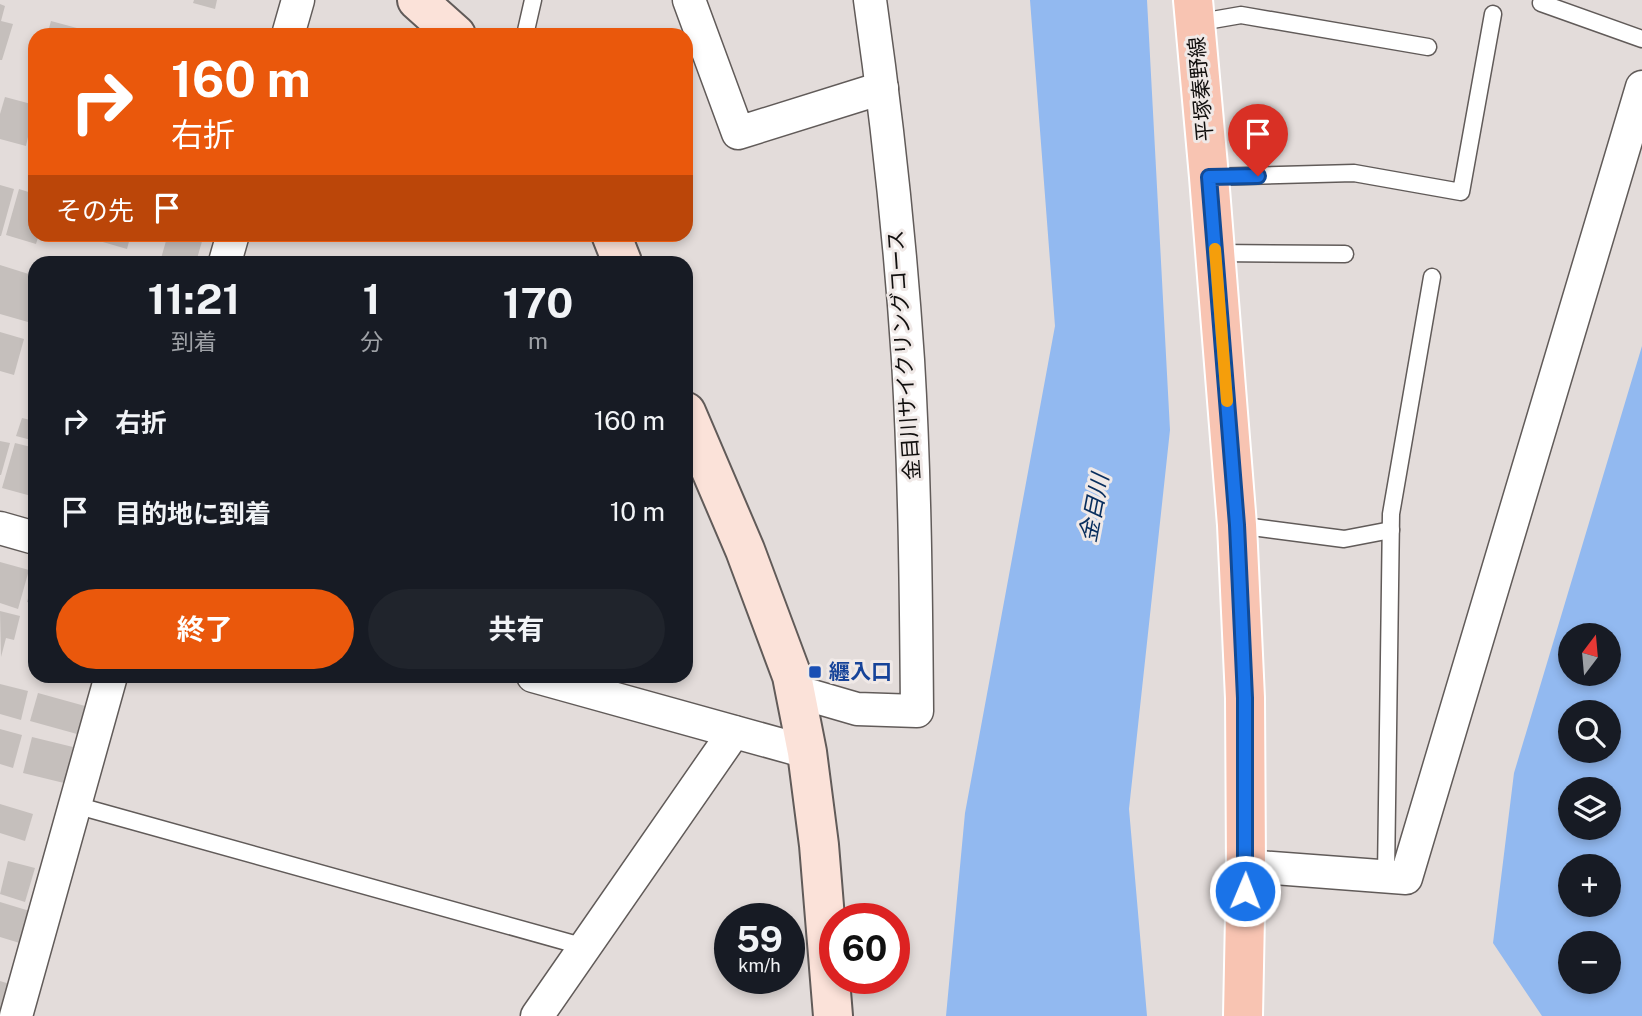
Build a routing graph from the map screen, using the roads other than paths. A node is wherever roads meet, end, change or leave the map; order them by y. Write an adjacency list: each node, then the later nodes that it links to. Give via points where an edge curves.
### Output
1 (298, 0): 9 (street)
2 (417, 0): 10 (street)
3 (689, 0): 15 (street, via 738,134)
4 (870, 0): 15 (street, 金目川サイクリングコース)
5 (535, 1): 11 (lane)
6 (1541, 3): 12 (lane)
7 (1194, 11): 13 (lane); 16 (main road, 平塚秦野線)
8 (1493, 14): 16 (lane, via 1461,192 1354,173)
9 (290, 28)
10 (448, 28)
11 (527, 28)
12 (1642, 39)
13 (1428, 47)
14 (1642, 87): 32 (street, via 1406,878)
15 (882, 88): 27 (street, 金目川サイクリングコース, via 908,359 917,711 857,709)
16 (1209, 177): 17 (main road, 平塚秦野線)
17 (1215, 253): 18 (lane); 21 (main road, 平塚秦野線)
18 (1345, 254)
19 (1432, 277): 23 (lane)
20 (693, 428): 27 (street, via 745,550)
21 (1237, 525): 23 (lane, via 1345,538); 31 (main road, 平塚秦野線)
22 (0, 528): 24 (street)
23 (1391, 530): 32 (lane)
24 (28, 536)
25 (109, 683): 30 (street)
26 (558, 683): 28 (street)
27 (795, 691): 29 (street)
28 (734, 732): 29 (street); 33 (street)
29 (807, 752): 36 (street)
30 (75, 805): 33 (lane); 34 (street)
31 (1246, 866): 32 (street); 37 (main road, 平塚秦野線)
32 (1386, 876)
33 (585, 947): 35 (street)
34 (16, 1016)
35 (537, 1016)
36 (833, 1016)
37 (1242, 1016)

